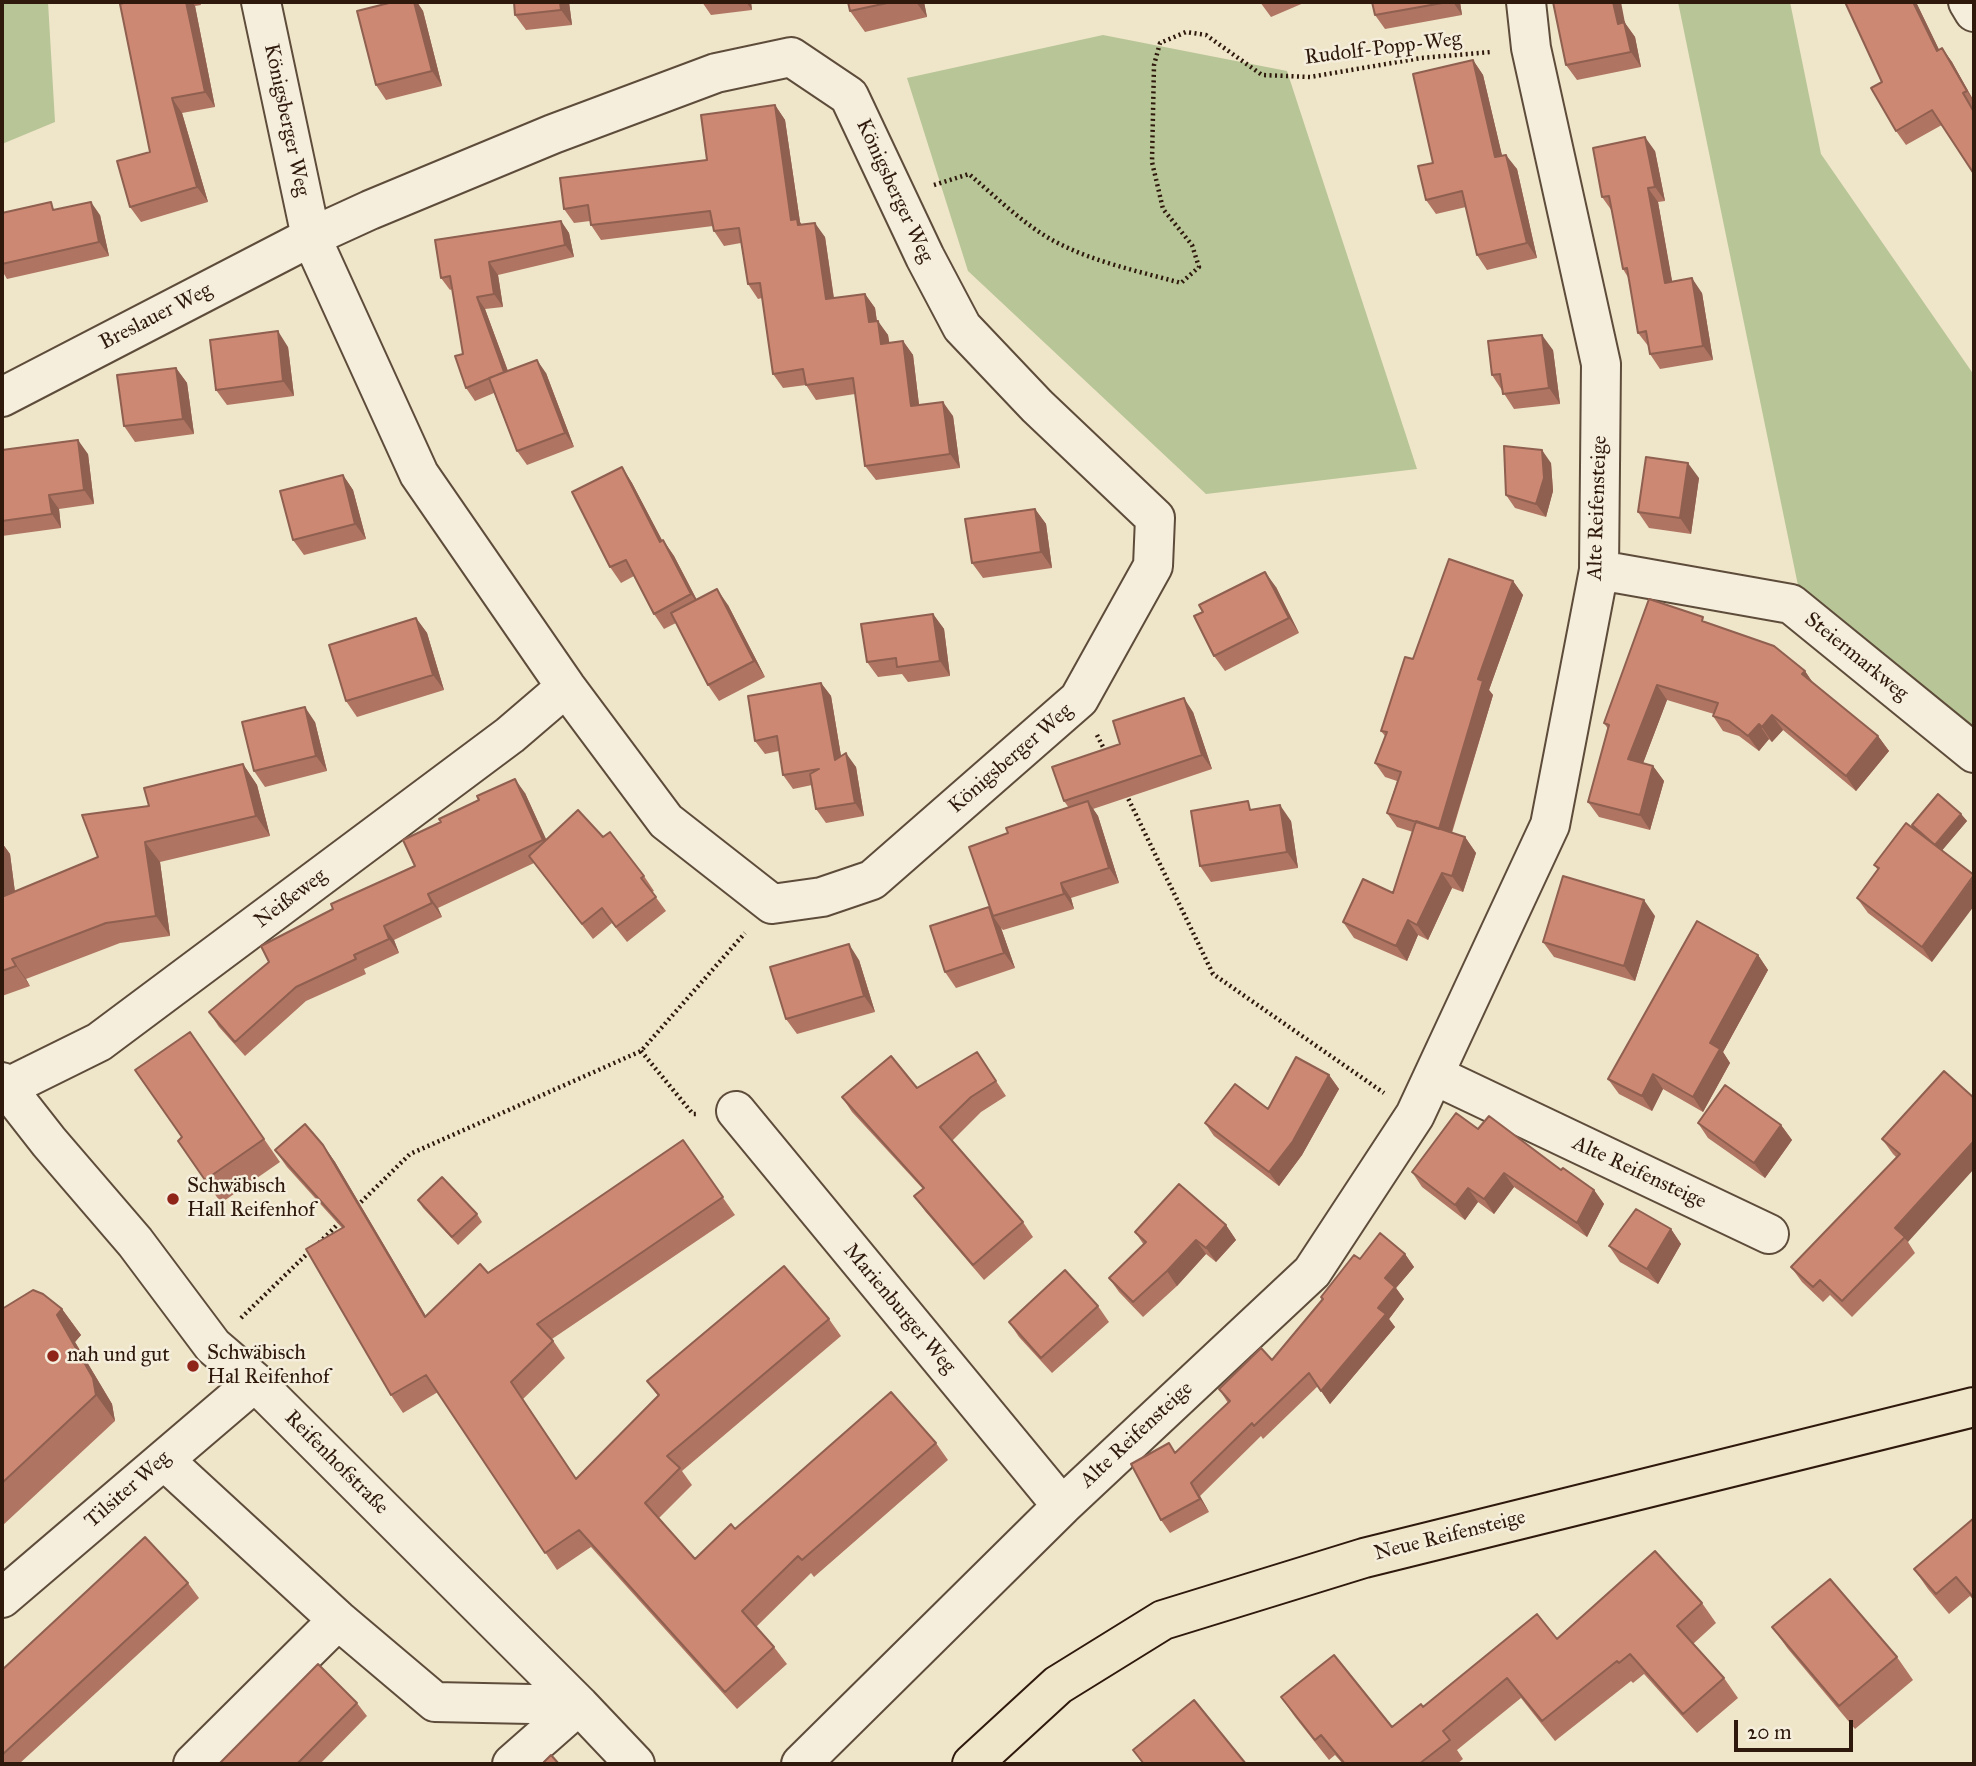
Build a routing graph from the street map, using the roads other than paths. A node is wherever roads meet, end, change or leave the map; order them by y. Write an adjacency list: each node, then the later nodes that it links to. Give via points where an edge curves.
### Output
1 (261, 2): 5 (street, Königsberger Weg)
2 (1526, 2): 7 (street, Alte Reifensteige, via 1531,48 1601,364)
3 (1968, 2): 4 (street)
4 (1974, 12)
5 (311, 237): 6 (street, Breslauer Weg); 8 (street, Königsberger Weg, via 419,474); 8 (street, Königsberger Weg, via 553,134 716,73 791,57 849,96 962,327 1155,518 1153,566 1079,699 872,880 822,897 772,904 666,821)
6 (2, 397)
7 (1599, 570): 9 (street, Steiermarkweg, via 1791,604); 10 (street, Alte Reifensteige, via 1550,825)
8 (566, 687): 11 (street, Neißeweg, via 510,736 99,1042)
9 (1974, 753)
10 (1434, 1075): 13 (street, Alte Reifensteige); 17 (street, Alte Reifensteige, via 1415,1115 1312,1272)
11 (3, 1087): 14 (street, Reifenhofstraße, via 135,1242 213,1346)
12 (736, 1111): 17 (street, Marienburger Weg)
13 (1769, 1234)
14 (255, 1382): 16 (street, Tilsiter Weg); 20 (street, Reifenhofstraße)
15 (1974, 1407): 25 (main road, Neue Reifensteige, via 1364,1558 1163,1620 1058,1685)
16 (164, 1460): 18 (street, Tilsiter Weg); 19 (street)
17 (1062, 1506): 24 (street, Alte Reifensteige)
18 (2, 1598)
19 (338, 1620): 20 (street, via 435,1702); 21 (street)
20 (579, 1705): 22 (street); 23 (street, Reifenhofstraße)
21 (193, 1764)
22 (512, 1764)
23 (635, 1764)
24 (801, 1764)
25 (972, 1764)

